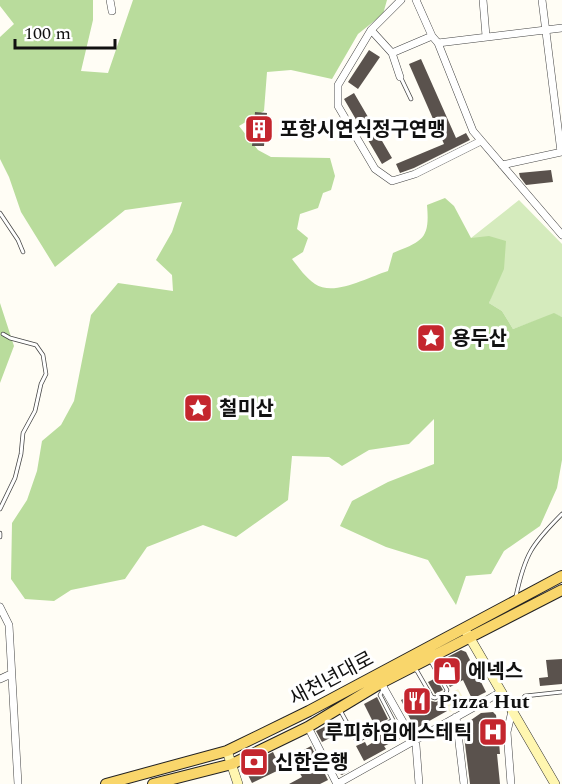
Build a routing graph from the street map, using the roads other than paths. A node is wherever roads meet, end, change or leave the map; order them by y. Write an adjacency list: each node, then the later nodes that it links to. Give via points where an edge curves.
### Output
1 (110, 0): 6 (street)
2 (401, 0): 8 (street)
3 (416, 0): 10 (street)
4 (483, 0): 11 (street)
5 (542, 0): 9 (street)
6 (112, 10)
7 (562, 28): 9 (street)
8 (371, 30): 13 (street); 16 (street, via 338,85 338,106 375,169 392,181 415,174)
9 (546, 31): 11 (street); 17 (street)
10 (432, 36): 12 (street); 13 (street)
11 (486, 36): 12 (street)
12 (438, 43): 16 (street, via 473,131)
13 (392, 53): 14 (street)
14 (400, 76): 15 (lane)
15 (411, 99)
16 (481, 141): 18 (street)
17 (562, 152): 18 (street)
18 (502, 165): 20 (street)
19 (0, 213): 21 (lane)
20 (560, 231)
21 (23, 252)
22 (3, 334): 23 (lane, via 36,345 43,355 46,374 24,433 15,478)
23 (0, 509)
24 (562, 514): 27 (lane, via 533,545)
25 (562, 576): 27 (main road, 새천년대로)
26 (562, 590): 30 (main road, 새천년대로)
27 (515, 602): 29 (main road, 새천년대로)
28 (0, 607): 33 (street, via 9,625)
29 (464, 627): 30 (street); 43 (main road, 새천년대로)
30 (470, 639): 31 (main road, 새천년대로); 36 (street)
31 (430, 659): 32 (main road, 새천년대로); 32 (lane, via 446,693 432,697)
32 (412, 668): 35 (main road, 새천년대로)
33 (11, 674): 34 (street); 45 (street)
34 (0, 680)
35 (383, 686): 38 (main road, 새천년대로); 38 (lane, via 381,695 393,720 357,741); 42 (street)
36 (501, 692): 39 (street); 40 (street)
37 (562, 692): 39 (lane, via 525,696)
38 (339, 708): 41 (main road, 새천년대로)
39 (512, 711): 52 (street, via 507,732); 53 (street)
40 (456, 717): 42 (street); 51 (street)
41 (308, 726): 44 (main road, 새천년대로); 49 (street)
42 (414, 741): 49 (street); 50 (street)
43 (227, 751): 44 (street); 46 (main road, 새천년대로)
44 (231, 764): 47 (main road, 새천년대로); 48 (street)
45 (18, 784)
46 (106, 784)
47 (153, 784)
48 (238, 784)
49 (337, 784)
50 (419, 784)
51 (464, 784)
52 (511, 784)
53 (555, 784)

